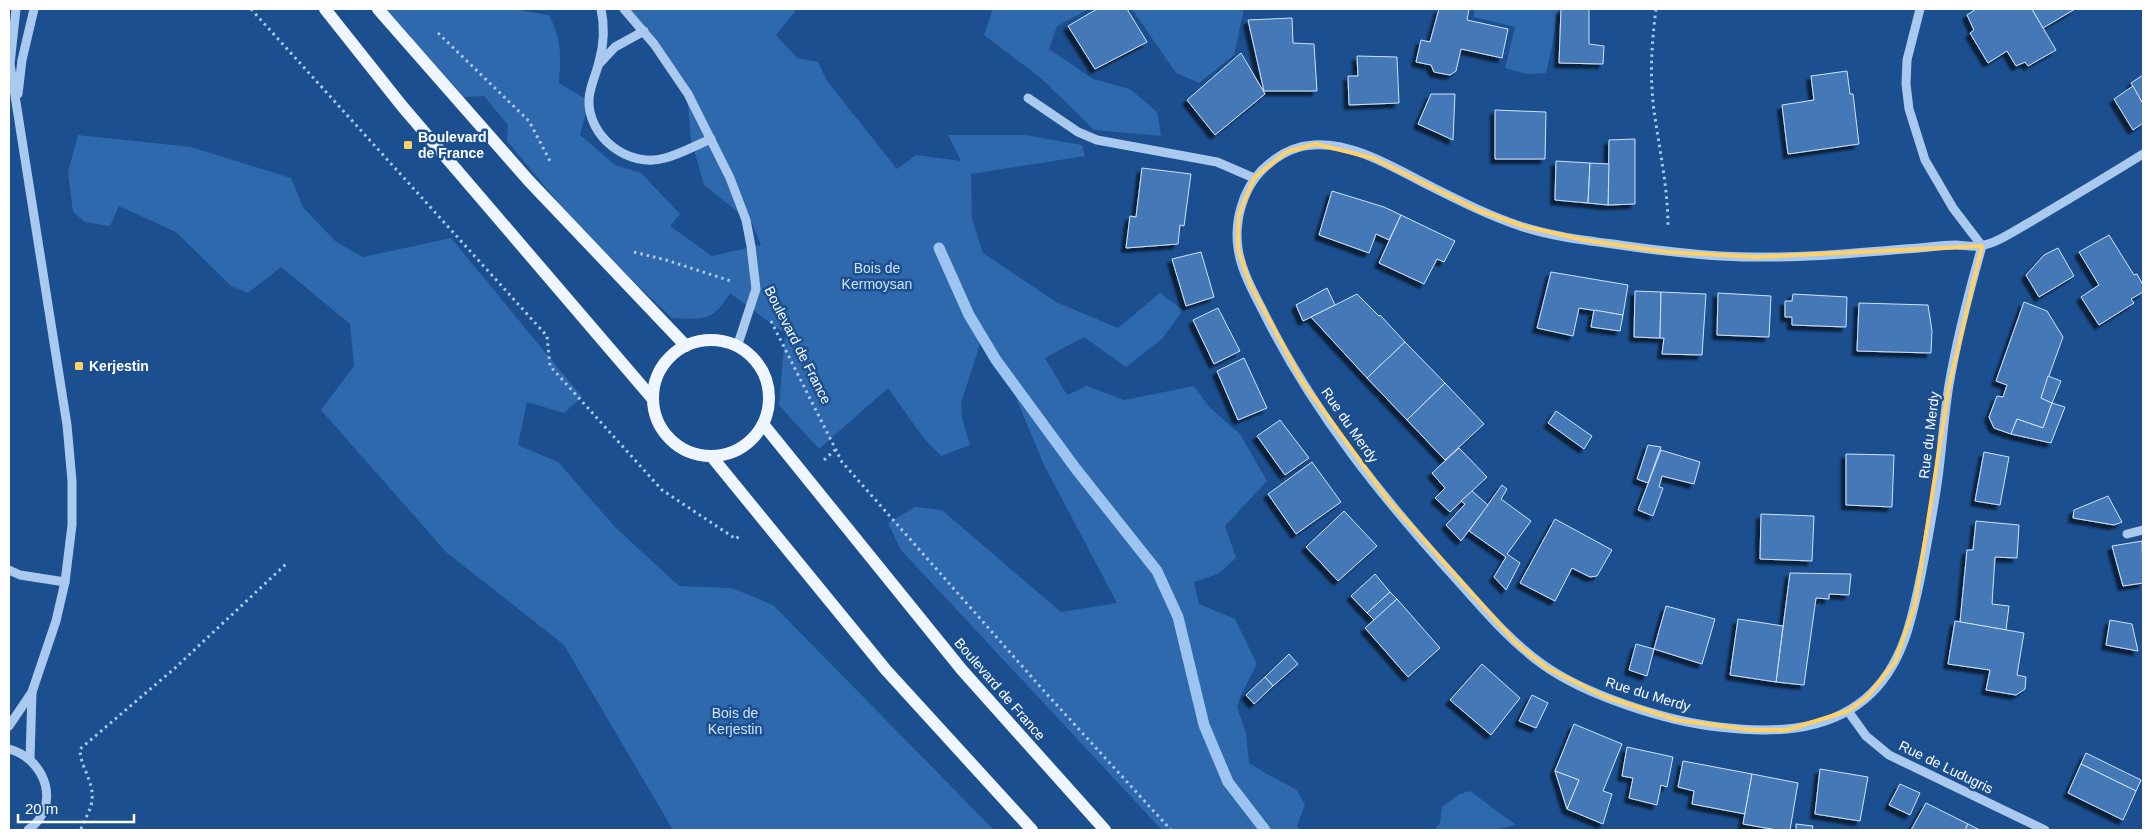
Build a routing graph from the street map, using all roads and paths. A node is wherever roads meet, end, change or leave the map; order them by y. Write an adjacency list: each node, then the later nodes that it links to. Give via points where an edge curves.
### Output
1 (16, 9): 14 (street, via 10,64)
2 (34, 9): 14 (street, via 22,60)
3 (251, 9): 31 (path, via 547,336 550,366 662,490 736,539)
4 (325, 9): 25 (main road, via 402,106)
5 (378, 9): 23 (main road, via 529,181)
6 (601, 9): 12 (street, via 604,32)
7 (624, 9): 11 (street)
8 (1656, 9): 21 (path, via 1650,58 1655,123 1665,170)
9 (1920, 9): 19 (street, via 1907,60 1909,109 1925,160 1953,208)
10 (433, 28): 17 (path, via 529,121)
11 (644, 31): 12 (street, via 615,47); 15 (street, via 673,69)
12 (599, 64): 15 (street, via 591,82 589,101 599,134 611,147 628,156 664,159)
13 (1028, 98): 18 (street, via 1078,132 1097,140 1217,162)
14 (17, 107): 35 (street, via 67,426 72,525)
15 (711, 139): 22 (street, via 746,220)
16 (2143, 154): 19 (street, Rue du Merdy, via 2016,230)
17 (552, 164)
18 (1254, 178): 21 (street, Rue du Merdy, via 1286,152 1316,144 1336,146 1373,158 1478,210 1523,226 1584,240); 37 (street, Rue du Merdy, via 1239,214 1238,249 1272,330 1354,457 1443,564 1517,644 1547,668 1604,696 1677,720 1713,727 1787,730 1818,724)
19 (1982, 246): 21 (street, Rue du Merdy, via 1953,245 1810,256 1712,256); 37 (street, Rue du Merdy, via 1949,386 1938,474 1915,605 1905,639 1884,679)
20 (632, 251): 22 (path, Boulevard de France)
21 (1667, 252)
22 (756, 289): 24 (street); 27 (path, Boulevard de France)
23 (686, 346): 24 (main road, via 718,340); 25 (main road, via 661,367 654,382)
24 (738, 347): 26 (main road, via 761,369 768,388 768,409)
25 (652, 398): 28 (main road, via 656,419 670,440 689,452)
26 (763, 424): 28 (main road, via 742,448); 44 (main road, Boulevard de France, via 962,670)
27 (835, 450): 29 (path); 45 (path, Boulevard de France, via 842,462 1044,691)
28 (712, 457): 43 (main road, via 886,670)
29 (821, 463)
30 (2143, 530): 32 (street)
31 (743, 532)
32 (2127, 534)
33 (286, 564): 41 (path, via 175,668 80,749 80,760 92,788 92,801)
34 (9, 570): 35 (street, via 20,576)
35 (65, 582): 36 (street, via 56,621)
36 (32, 692): 38 (street); 40 (street)
37 (1848, 711): 46 (street, Rue de Ludugris, via 1866,736 1889,755)
38 (9, 726)
39 (9, 749): 40 (street)
40 (30, 759): 42 (street, via 46,785 46,802 40,816)
41 (81, 829)
42 (28, 830)
43 (1032, 830)
44 (1105, 830)
45 (1172, 830)
46 (2045, 830)

